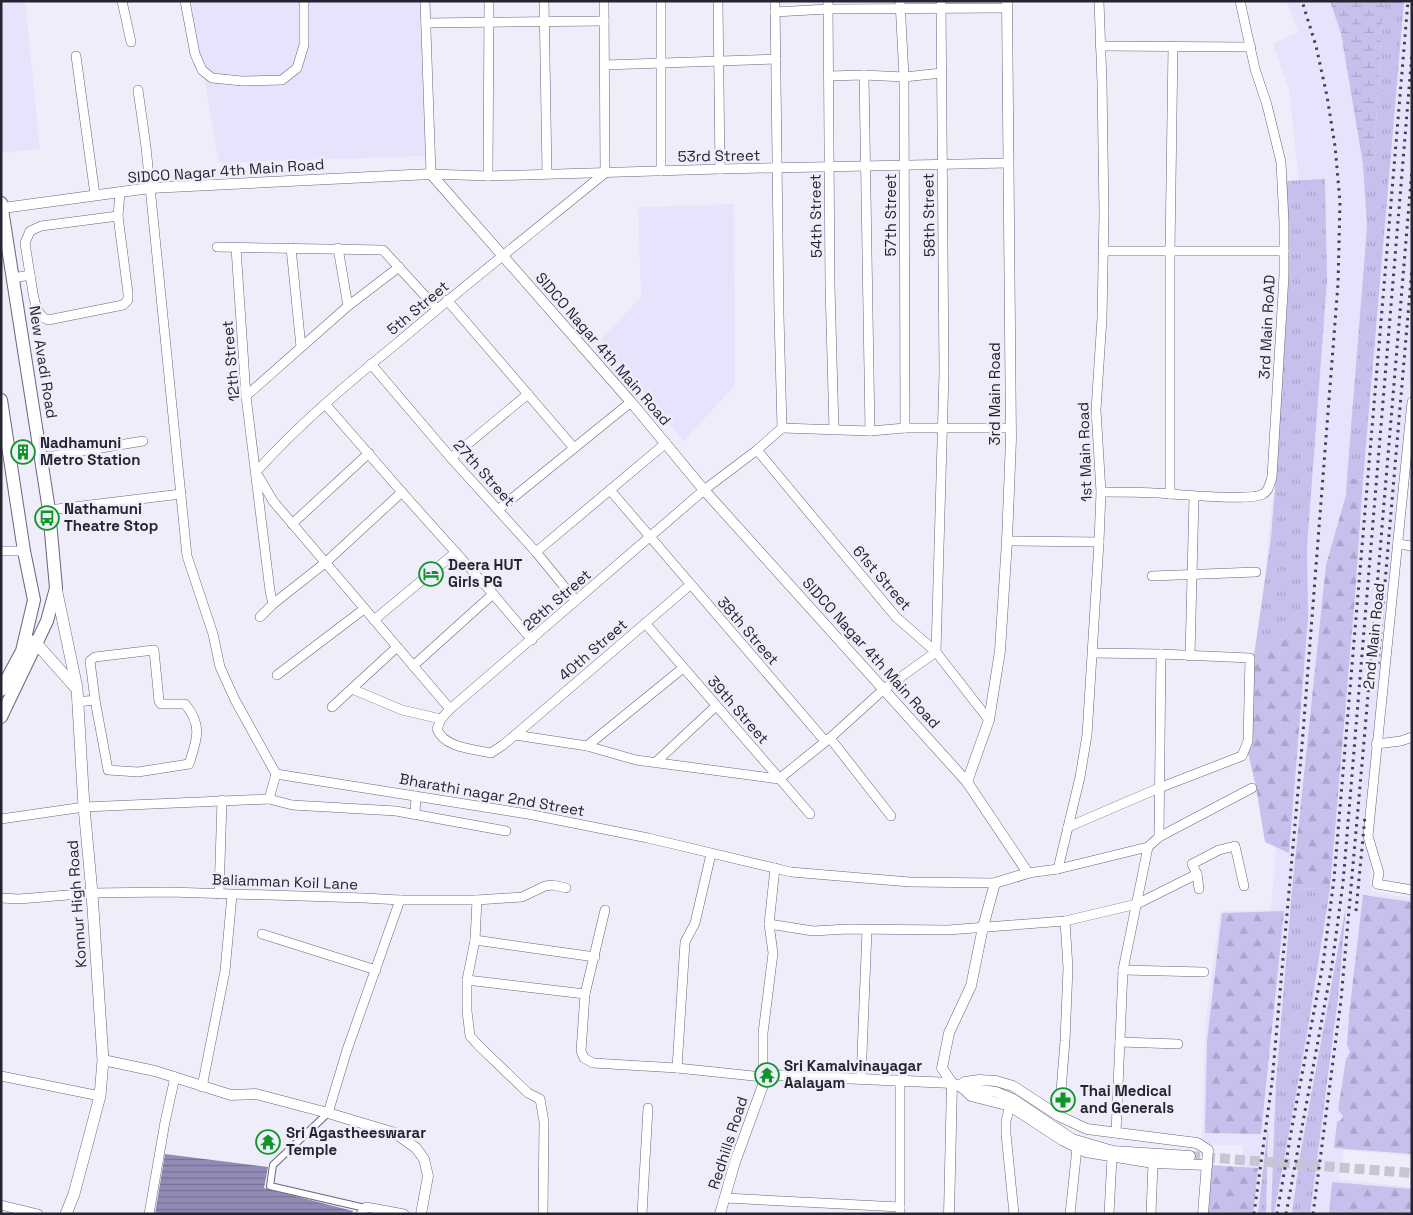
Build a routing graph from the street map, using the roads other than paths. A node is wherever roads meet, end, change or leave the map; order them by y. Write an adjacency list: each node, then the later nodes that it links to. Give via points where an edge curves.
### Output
1 (122, 1): 22 (street)
2 (185, 1): 3 (street, via 195,54 202,70 212,78 242,81 282,80 297,68 304,45)
3 (304, 1)
4 (426, 1): 19 (street)
5 (489, 1): 20 (street)
6 (544, 1): 21 (street)
7 (604, 1): 18 (street)
8 (661, 1): 29 (street)
9 (718, 1): 28 (street)
10 (775, 1): 17 (street)
11 (1099, 1): 23 (street, 1st Main Road)
12 (1240, 1): 25 (street, 3rd Main RoAD)
13 (941, 4): 14 (street); 16 (street); 31 (street, 58th Street)
14 (1007, 4): 36 (street, 3rd Main Road)
15 (828, 5): 16 (street); 17 (street); 33 (street, 54th Street)
16 (900, 5): 34 (street, 57th Street)
17 (775, 12): 27 (street)
18 (604, 22): 21 (street); 30 (street)
19 (426, 23): 20 (street); 46 (street)
20 (489, 23): 21 (street); 47 (street)
21 (544, 23): 44 (street)
22 (130, 42)
23 (1100, 46): 24 (street); 57 (street, 1st Main Road)
24 (1173, 46): 25 (street); 58 (street)
25 (1251, 47): 59 (street, 3rd Main RoAD, via 1281,162)
26 (76, 56): 50 (street)
27 (776, 59): 28 (street); 42 (street)
28 (719, 60): 29 (street); 41 (street)
29 (661, 62): 30 (street); 43 (street)
30 (605, 65): 45 (street)
31 (942, 74): 34 (street); 38 (street, 58th Street)
32 (864, 75): 33 (street); 34 (street); 40 (street)
33 (829, 76): 39 (street, 54th Street)
34 (904, 77): 37 (street, 57th Street)
35 (138, 90): 48 (street)
36 (1008, 163): 38 (street, 53rd Street); 78 (street, 3rd Main Road)
37 (904, 165): 38 (street, 53rd Street); 40 (street, 53rd Street); 77 (street, 57th Street)
38 (941, 165): 79 (street, 58th Street)
39 (829, 166): 40 (street, 53rd Street); 42 (street, 53rd Street); 80 (street, 54th Street)
40 (866, 166): 81 (street)
41 (720, 169): 42 (street, 53rd Street); 43 (street, 53rd Street)
42 (778, 169): 76 (street)
43 (661, 171): 45 (street, 53rd Street)
44 (548, 173): 45 (street, 53rd Street); 47 (street, 53rd Street)
45 (605, 173): 60 (street, 5th Street)
46 (431, 174): 47 (street, 53rd Street); 48 (street, SIDCO Nagar 4th Main Road); 60 (street, SIDCO Nagar 4th Main Road)
47 (488, 176)
48 (150, 188): 49 (street, SIDCO Nagar 4th Main Road); 95 (street)
49 (120, 192): 50 (street, SIDCO Nagar 4th Main Road); 52 (street)
50 (95, 196): 51 (street, SIDCO Nagar 4th Main Road)
51 (2, 205): 63 (main road, New Avadi Road)
52 (118, 216): 62 (street, via 41,226 30,231 25,242); 62 (street, via 128,293 128,300 123,305 48,320 38,312)
53 (217, 247): 54 (street)
54 (236, 248): 55 (street); 70 (street, 12th Street)
55 (291, 248): 56 (street); 67 (street)
56 (338, 248): 61 (street, via 383,250); 65 (street)
57 (1103, 251): 58 (street); 94 (street, 1st Main Road, via 1096,410)
58 (1170, 251): 59 (street); 96 (street)
59 (1284, 251): 97 (street, 3rd Main RoAD, via 1272,477 1267,491 1262,495)
60 (502, 257): 64 (street, 5th Street); 72 (street, SIDCO Nagar 4th Main Road)
61 (399, 267): 65 (street); 66 (street)
62 (30, 275): 63 (street)
63 (13, 278): 87 (main road, New Avadi Road)
64 (447, 300): 66 (street, 5th Street); 69 (street)
65 (348, 306): 67 (street)
66 (437, 309): 68 (street, 5th Street)
67 (301, 347): 70 (street)
68 (371, 364): 74 (street, 5th Street); 88 (street, 27th Street)
69 (528, 394): 84 (street); 88 (street)
70 (246, 396): 90 (street, 12th Street)
71 (1, 400): 75 (main road, New Avadi Road)
72 (631, 402): 83 (street, SIDCO Nagar 4th Main Road); 84 (street)
73 (1412, 402): 104 (street, 2nd Main Road)
74 (326, 405): 86 (street); 90 (street, 5th Street)
75 (3, 418): 89 (main road, New Avadi Road)
76 (782, 428): 80 (street); 85 (street, 28th Street)
77 (906, 428): 79 (street); 81 (street)
78 (1011, 428): 79 (street); 102 (street, 3rd Main Road)
79 (942, 429): 128 (street, 58th Street)
80 (834, 430): 81 (street)
81 (870, 431)
82 (143, 441): 87 (street)
83 (666, 443): 91 (street); 92 (street, SIDCO Nagar 4th Main Road)
84 (574, 448): 98 (street)
85 (757, 450): 92 (street, 28th Street); 128 (street, 61st Street, via 896,617)
86 (369, 453): 93 (street); 100 (street)
87 (41, 458): 99 (main road, New Avadi Road)
88 (451, 458): 98 (street, 27th Street)
89 (5, 464): 107 (main road, New Avadi Road)
90 (256, 472): 100 (street, via 273,501); 120 (street, 12th Street)
91 (610, 490): 101 (street, 38th Street); 109 (street)
92 (704, 490): 101 (street, 28th Street); 137 (street, SIDCO Nagar 4th Main Road)
93 (402, 492): 108 (street); 110 (street)
94 (1101, 492): 96 (street, 3rd Main RoAD); 103 (street, 1st Main Road)
95 (181, 494): 99 (street); 153 (street, via 187,556 213,634 220,667)
96 (1170, 494): 97 (street, 3rd Main RoAD)
97 (1194, 497): 112 (street)
98 (499, 509): 109 (street, 27th Street)
99 (49, 510): 115 (main road, New Avadi Road)
100 (292, 524): 110 (street)
101 (652, 536): 114 (street, 38th Street); 118 (street, 28th Street)
102 (1007, 541): 103 (street); 146 (street, 3rd Main Road, via 1000,651)
103 (1099, 542): 129 (street, 1st Main Road)
104 (1398, 544): 105 (street); 150 (street, 2nd Main Road)
105 (1412, 546)
106 (1, 551): 107 (street)
107 (24, 551): 117 (main road, New Avadi Road)
108 (456, 552): 116 (street); 123 (street)
109 (536, 552): 118 (street, 27th Street)
110 (325, 563): 120 (street); 121 (street)
111 (1256, 572): 112 (street)
112 (1193, 574): 113 (street); 131 (street)
113 (1152, 576)
114 (690, 586): 124 (street, 40th Street); 149 (street, 38th Street)
115 (56, 588): 119 (main road, New Avadi Road); 135 (main road, Konnur High Road)
116 (493, 594): 125 (street); 132 (street)
117 (34, 598): 119 (main road); 126 (main road, New Avadi Road)
118 (576, 601): 125 (street, 28th Street)
119 (53, 602): 126 (main road, New Avadi Road, via 47,621)
120 (273, 604): 122 (street)
121 (364, 609): 123 (street); 134 (street)
122 (260, 617)
123 (374, 620): 127 (street)
124 (646, 623): 133 (street, 39th Street); 147 (street, 40th Street)
125 (532, 640): 143 (street, 28th Street)
126 (31, 641): 135 (main road); 138 (main road, New Avadi Road); 144 (main road, New Avadi Road, via 25,669)
127 (397, 647): 132 (street); 136 (street)
128 (936, 652): 137 (street); 146 (street, 61st Street)
129 (1092, 652): 130 (street); 166 (street, 1st Main Road, via 1087,735)
130 (1161, 654): 131 (street); 156 (street)
131 (1190, 656): 156 (street, via 1250,658 1248,742 1242,756 1235,760)
132 (413, 666): 143 (street)
133 (683, 668): 141 (street, 39th Street); 151 (street)
134 (277, 675)
135 (76, 688): 140 (main road, Konnur High Road)
136 (352, 689): 142 (street); 145 (street, via 402,710)
137 (884, 689): 149 (street); 155 (street, SIDCO Nagar 4th Main Road)
138 (1, 690)
139 (95, 700): 139 (street, via 108,770 138,772 188,764 197,739 194,715 185,704 161,704 159,701 154,650 95,657 90,661); 140 (street)
140 (77, 702): 161 (main road, Konnur High Road)
141 (716, 706): 152 (street); 154 (street, 39th Street)
142 (332, 707)
143 (450, 709): 145 (street, 28th Street)
144 (1, 718)
145 (441, 719): 147 (street, 40th Street, via 437,730 446,742 491,753)
146 (989, 720): 155 (street, 3rd Main Road)
147 (515, 735): 151 (street)
148 (1412, 737): 150 (street)
149 (828, 739): 154 (street); 164 (street, 38th Street)
150 (1376, 744): 179 (street, 2nd Main Road, via 1368,836 1378,873 1377,884)
151 (587, 746): 152 (street, via 636,760)
152 (656, 762): 154 (street)
153 (276, 774): 158 (street, Bharathi nagar 2nd Street); 160 (street)
154 (779, 778): 163 (street, 39th Street)
155 (967, 782): 173 (street, SIDCO Nagar 4th Main Road)
156 (1159, 788): 166 (street); 168 (street)
157 (1252, 788): 168 (street)
158 (416, 796): 162 (street); 170 (street, Bharathi nagar 2nd Street, via 528,814)
159 (222, 800): 160 (street); 161 (street); 181 (street)
160 (269, 800): 162 (street, via 292,806)
161 (84, 807): 165 (street); 180 (main road, Konnur High Road)
162 (415, 814): 167 (street)
163 (810, 814)
164 (891, 816)
165 (1, 819)
166 (1068, 827): 172 (street, 1st Main Road)
167 (506, 831)
168 (1159, 837): 169 (street)
169 (1148, 847): 172 (street); 186 (street)
170 (711, 854): 171 (street, Bharathi nagar 2nd Street); 203 (street, via 695,923 685,942)
171 (776, 868): 175 (street, Bharathi nagar 2nd Street, via 910,882); 189 (street)
172 (1058, 869): 173 (street)
173 (1028, 873): 175 (street)
174 (1197, 874): 176 (street, via 1192,864 1218,850 1235,846); 178 (street); 186 (street)
175 (995, 883): 190 (street)
176 (1244, 886)
177 (566, 888): 185 (street, Baliamman Koil Lane, via 545,886 522,897)
178 (1199, 889)
179 (1412, 890)
180 (92, 893): 181 (street, Baliamman Koil Lane); 183 (street, Baliamman Koil Lane); 202 (main road, Konnur High Road)
181 (219, 894): 182 (street, Baliamman Koil Lane)
182 (232, 895): 184 (street, Baliamman Koil Lane); 210 (street, via 225,971)
183 (1, 898)
184 (400, 900): 185 (street, Baliamman Koil Lane); 195 (street)
185 (477, 900): 193 (street)
186 (1137, 904): 188 (street); 196 (street)
187 (605, 910): 194 (street)
188 (1065, 921): 190 (street); 215 (street, via 1068,968)
189 (769, 924): 191 (street, via 813,932); 206 (street, via 773,953 763,1033)
190 (983, 927): 191 (street); 209 (street, via 971,986 949,1033 942,1068)
191 (867, 930): 207 (street)
192 (262, 934): 195 (street)
193 (475, 940): 194 (street); 198 (street)
194 (595, 957): 199 (street)
195 (376, 970): 214 (street)
196 (1123, 970): 197 (street); 200 (street)
197 (1204, 972)
198 (467, 980): 199 (street); 231 (street, via 470,1036 528,1093 540,1100 544,1122)
199 (585, 994): 203 (street, via 581,1051 584,1058 594,1063)
200 (1120, 1042): 201 (street); 216 (street)
201 (1178, 1044)
202 (103, 1060): 205 (street); 211 (main road, Konnur High Road)
203 (677, 1068): 206 (street)
204 (1, 1076): 211 (street)
205 (175, 1078): 210 (street); 228 (street)
206 (762, 1078): 207 (street, via 771,1075); 222 (street, Redhills Road, via 763,1085)
207 (861, 1079): 208 (street)
208 (900, 1082): 209 (street); 224 (street)
209 (958, 1086): 212 (street, via 971,1096); 215 (street, via 979,1080 1013,1086); 218 (street, via 996,1092 1014,1099 1072,1139 1113,1151); 234 (street)
210 (202, 1087): 214 (street, via 231,1095 256,1094)
211 (100, 1096): 227 (main road, Konnur High Road)
212 (1010, 1106): 217 (street); 235 (street, via 1006,1134)
213 (648, 1108): 232 (street)
214 (328, 1113): 225 (street, via 273,1165 270,1186); 230 (street, via 395,1133 416,1148 424,1159 428,1176)
215 (1059, 1116): 216 (street, via 1087,1129)
216 (1116, 1133): 221 (street, via 1197,1143 1208,1150)
217 (1077, 1148): 219 (street); 236 (street)
218 (1190, 1156)
219 (1112, 1157): 220 (street); 237 (street)
220 (1153, 1163): 221 (street); 238 (street)
221 (1207, 1165): 239 (street)
222 (725, 1198): 224 (street); 233 (street, Redhills Road)
223 (1, 1205): 226 (street)
224 (900, 1210)
225 (363, 1211): 229 (street)
226 (38, 1214)
227 (66, 1214)
228 (149, 1214)
229 (404, 1214)
230 (421, 1214)
231 (543, 1214)
232 (642, 1214)
233 (720, 1214)
234 (949, 1214)
235 (1014, 1214)
236 (1070, 1214)
237 (1109, 1214)
238 (1151, 1214)
239 (1203, 1214)

